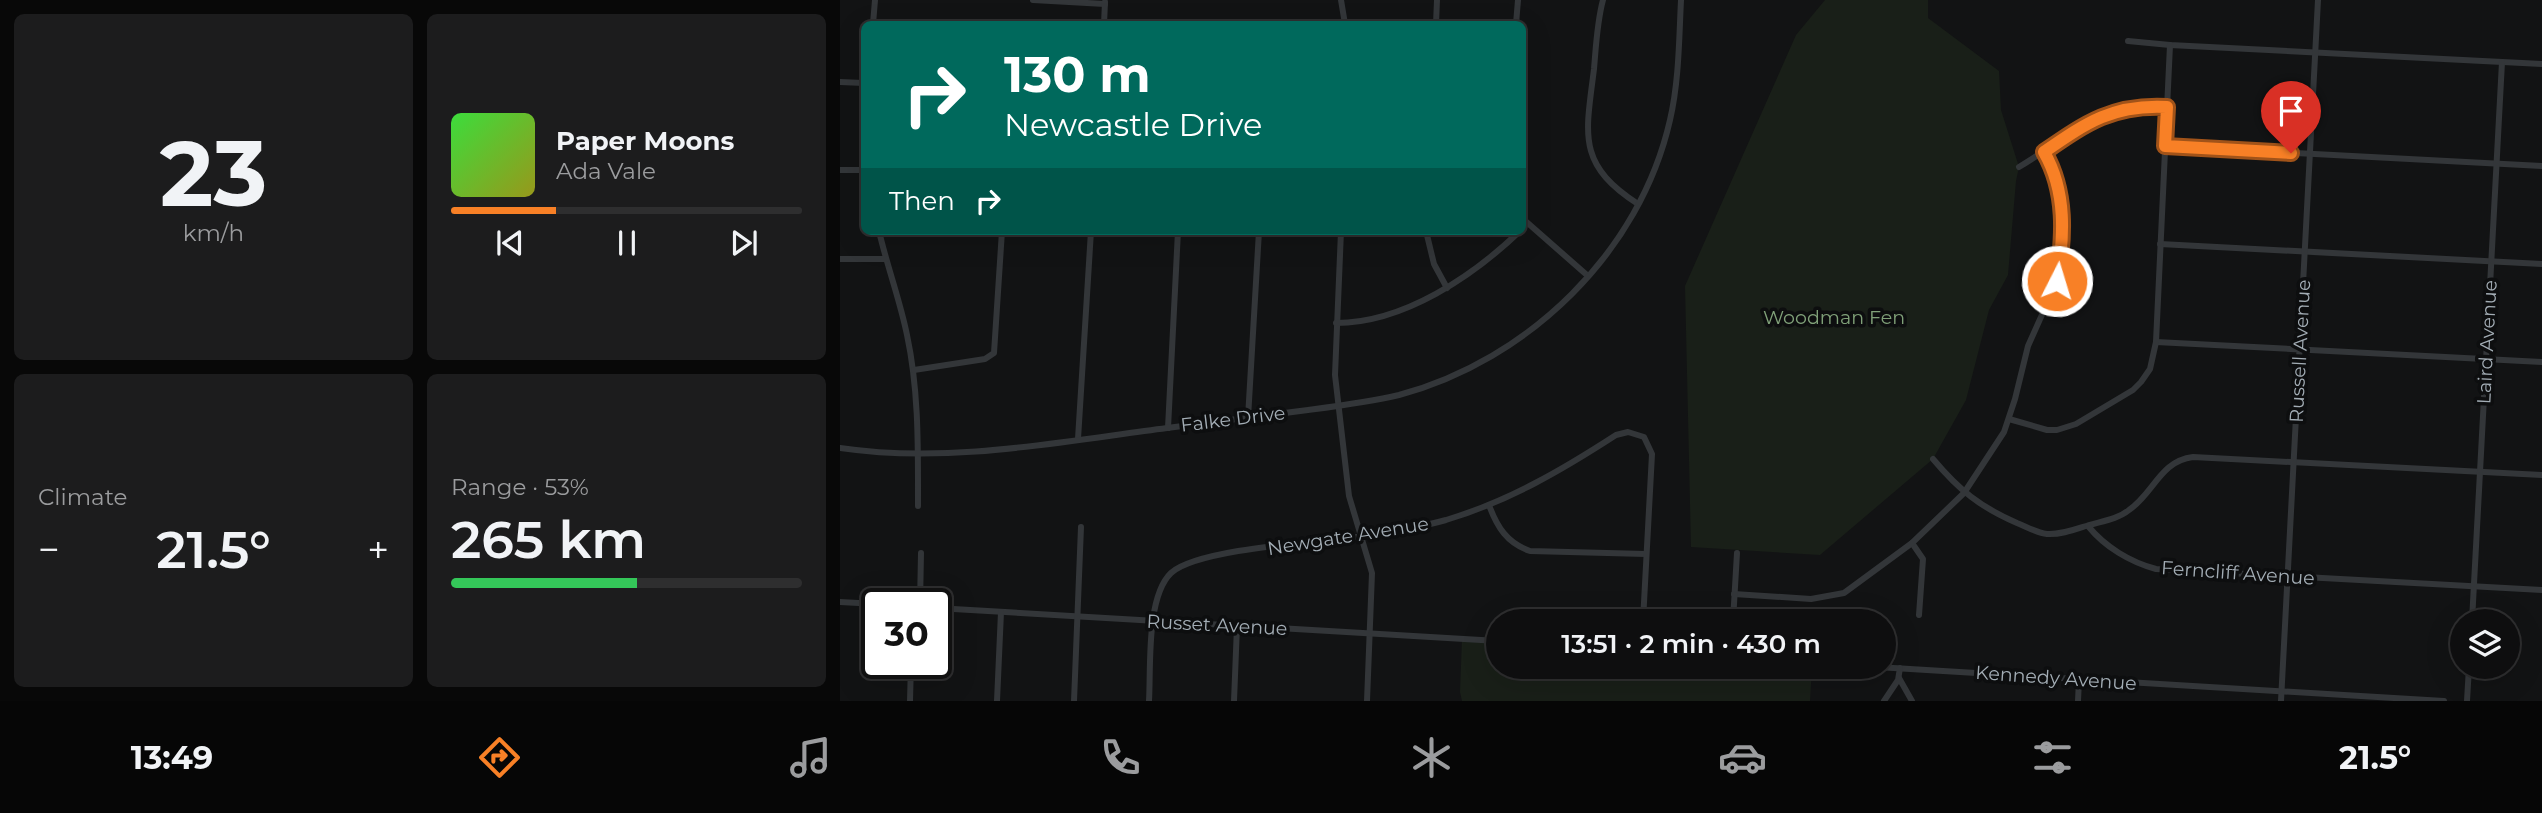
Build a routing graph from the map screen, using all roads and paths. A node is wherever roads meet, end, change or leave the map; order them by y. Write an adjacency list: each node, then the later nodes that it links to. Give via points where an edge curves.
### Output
1 (874, 0): 10 (street)
2 (1034, 0): 9 (street)
3 (1341, 0): 12 (street)
4 (1437, 0): 13 (street)
5 (1518, 0): 14 (street)
6 (1604, 0): 31 (street, via 1587,137 1604,177)
7 (1681, 0): 31 (street, Falke Drive, via 1671,119)
8 (2318, 0): 17 (street, Russell Avenue)
9 (1105, 2): 11 (street)
10 (873, 21)
11 (1104, 21)
12 (1344, 21)
13 (1436, 21)
14 (1516, 21)
15 (2128, 41): 16 (street)
16 (2171, 45): 17 (street); 22 (street)
17 (2316, 52): 18 (street); 25 (street, Russell Avenue)
18 (2502, 62): 19 (street); 26 (street, Laird Avenue)
19 (2542, 64)
20 (840, 82): 21 (street)
21 (861, 83)
22 (2167, 107): 23 (street); 24 (street, via 2107,113)
23 (2165, 146): 25 (street); 41 (street)
24 (2044, 152): 28 (street); 57 (street, via 2061,198 2059,268 2054,291 2028,346)
25 (2310, 154): 26 (street); 42 (street, Russell Avenue)
26 (2496, 164): 27 (street); 45 (street, Laird Avenue)
27 (2542, 166)
28 (2019, 167)
29 (840, 170): 30 (street)
30 (861, 170)
31 (1638, 204): 47 (street, Falke Drive)
32 (1526, 227): 47 (street)
33 (880, 235): 44 (street)
34 (1002, 235): 54 (street, via 993,353 985,359)
35 (1091, 235): 59 (street)
36 (1178, 235): 58 (street)
37 (1259, 235): 56 (street)
38 (1341, 235): 49 (street)
39 (1427, 235): 48 (street, via 1434,264)
40 (1513, 235): 48 (street, via 1479,268)
41 (2160, 244): 42 (street); 50 (street)
42 (2305, 252): 45 (street); 51 (street, Russell Avenue)
43 (840, 259): 44 (street)
44 (886, 259): 54 (street)
45 (2491, 262): 46 (street); 52 (street, Laird Avenue)
46 (2542, 264)
47 (1588, 276): 55 (street, Falke Drive, via 1532,329 1471,368 1399,394)
48 (1447, 288): 49 (street, via 1399,309)
49 (1336, 323): 55 (street)
50 (2156, 342): 51 (street); 57 (street, via 2150,369 2141,382 2076,424 2048,430)
51 (2300, 349): 52 (street); 63 (street, Russell Avenue)
52 (2486, 360): 53 (street); 64 (street, Laird Avenue)
53 (2542, 362)
54 (914, 370): 61 (street)
55 (1338, 406): 56 (street, Falke Drive); 71 (street, via 1349,496)
56 (1248, 418): 58 (street, Falke Drive)
57 (2009, 419): 66 (street)
58 (1168, 428): 59 (street, Falke Drive)
59 (1078, 439): 61 (street, Falke Drive)
60 (840, 448): 61 (street, Falke Drive)
61 (918, 454): 68 (street)
62 (1933, 458): 66 (street)
63 (2294, 462): 64 (street); 69 (street, via 2184,458 2169,465 2131,510); 76 (street, Russell Avenue)
64 (2480, 472): 65 (street); 77 (street, Laird Avenue)
65 (2542, 475)
66 (1964, 493): 69 (street, via 2038,533); 72 (street)
67 (1489, 505): 71 (street, Newgate Avenue); 75 (street, via 1501,531 1530,551); 75 (street, Newgate Avenue, via 1537,484 1628,432 1644,438 1652,454)
68 (918, 506)
69 (2088, 526): 76 (street, Ferncliff Avenue, via 2115,551 2156,569)
70 (1081, 527): 89 (street)
71 (1361, 537): 90 (street, Newgate Avenue, via 1186,563 1160,588); 92 (street, via 1372,573)
72 (1912, 543): 80 (street, via 1855,587 1834,597); 88 (street, via 1923,559)
73 (921, 553): 78 (street)
74 (1737, 553): 80 (street)
75 (1646, 554): 84 (street)
76 (2288, 576): 77 (street, Ferncliff Avenue); 100 (street, Russell Avenue)
77 (2474, 587): 79 (street, Ferncliff Avenue); 86 (street, Laird Avenue)
78 (920, 588)
79 (2542, 590)
80 (1734, 594): 85 (street)
81 (840, 602): 82 (street)
82 (861, 603)
83 (952, 609): 87 (street, Russet Avenue)
84 (1644, 609)
85 (1733, 609)
86 (2473, 609)
87 (1001, 611): 89 (street, Russet Avenue); 102 (street)
88 (1919, 615)
89 (1078, 616): 90 (street, Russet Avenue); 103 (street)
90 (1153, 621): 91 (street, Russet Avenue); 104 (street, Newgate Avenue)
91 (1237, 626): 92 (street, Russet Avenue); 105 (street)
92 (1371, 634): 93 (street, Russet Avenue); 106 (street)
93 (1486, 640)
94 (1896, 668): 95 (street, Kennedy Avenue)
95 (1900, 668): 96 (street); 99 (street, Kennedy Avenue)
96 (1899, 678): 107 (street); 108 (street)
97 (911, 679): 101 (street)
98 (2469, 679): 112 (street)
99 (2079, 680): 100 (street, Kennedy Avenue); 109 (street)
100 (2281, 692): 110 (street, Russell Avenue); 111 (street, Kennedy Avenue)
101 (910, 701)
102 (997, 701)
103 (1074, 701)
104 (1149, 701)
105 (1234, 701)
106 (1367, 701)
107 (1884, 701)
108 (1912, 701)
109 (2078, 701)
110 (2281, 701)
111 (2444, 701)
112 (2468, 701)

